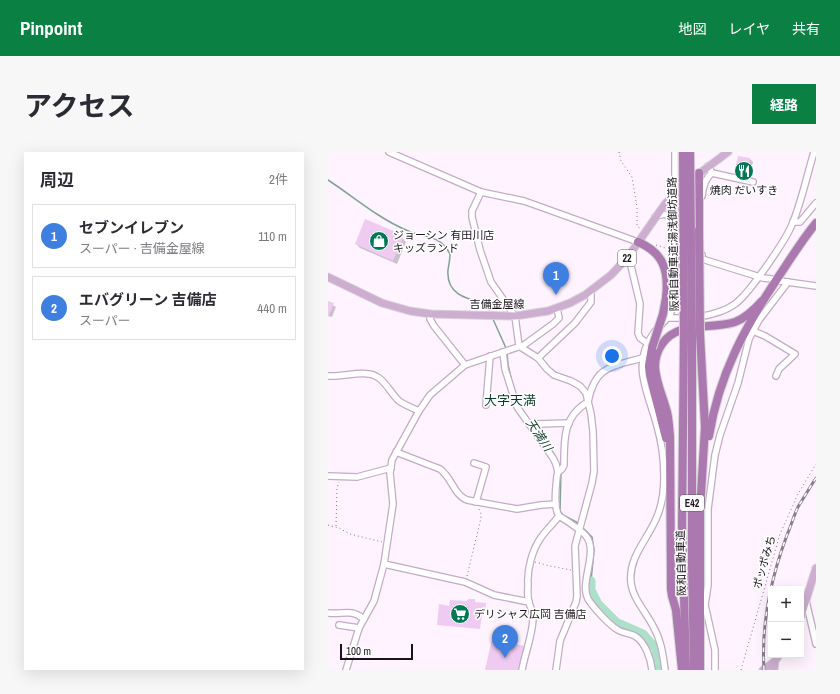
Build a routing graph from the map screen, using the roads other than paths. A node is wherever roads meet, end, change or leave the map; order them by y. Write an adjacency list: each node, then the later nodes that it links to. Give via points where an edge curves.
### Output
1 (389, 152): 10 (street)
2 (675, 152): 11 (street)
3 (683, 152): 32 (highway, 阪和自動車道;湯浅御坊道路 / E42, bridge)
4 (690, 152): 32 (highway, 阪和自動車道;湯浅御坊道路 / E42, bridge)
5 (728, 152): 7 (main road, 吉備金屋線 / 22)
6 (814, 152): 14 (street)
7 (710, 170): 8 (main road, 吉備金屋線 / 22); 9 (street); 20 (street, via 702,194 702,259)
8 (699, 173): 11 (main road, 吉備金屋線 / 22); 32 (highway, bridge, via 699,230)
9 (753, 182)
10 (481, 192): 17 (street, via 541,206); 29 (street, via 473,207 472,218 485,266 491,282)
11 (675, 193): 13 (main road, 吉備金屋線 / 22); 16 (street)
12 (816, 203): 14 (street, via 800,222)
13 (655, 218): 16 (street, via 668,215); 17 (main road, 吉備金屋線 / 22)
14 (793, 222): 20 (street)
15 (816, 223): 26 (highway)
16 (676, 224): 30 (street, via 675,298)
17 (638, 242): 18 (main road, 吉備金屋線 / 22); 33 (highway, bridge, via 652,248 660,257 667,278 663,314)
18 (628, 257): 25 (main road, 吉備金屋線 / 22); 33 (street, via 640,304 638,333 640,338)
19 (328, 277): 28 (main road, 吉備金屋線 / 22, via 391,307)
20 (759, 277): 21 (street); 30 (street, via 743,298 727,309 697,317)
21 (772, 279)
22 (780, 281): 23 (street)
23 (788, 282): 24 (street); 31 (street)
24 (816, 286)
25 (591, 291): 27 (main road, 吉備金屋線 / 22); 37 (street, via 591,302 575,323)
26 (762, 301): 52 (highway, via 750,313 734,322 683,329 660,346 655,367 669,425); 53 (highway, via 745,329 719,390)
27 (557, 308): 29 (main road, 吉備金屋線 / 22, via 538,314); 34 (street, via 559,318 553,324 530,342)
28 (431, 314): 29 (main road, 吉備金屋線 / 22); 39 (street, via 430,319 434,326)
29 (515, 316): 34 (street)
30 (668, 318): 33 (street, via 657,329)
31 (753, 331): 41 (street, via 795,354 779,369); 78 (street, via 720,435 708,509 708,585 705,605 715,650)
32 (692, 335): 53 (highway, via 705,415); 75 (highway, 阪和自動車道 / E42, via 682,526); 76 (highway, 阪和自動車道 / E42)
33 (650, 345): 38 (street); 52 (highway, via 650,375 664,428)
34 (519, 346): 35 (street); 37 (street)
35 (506, 351): 36 (street); 50 (street, via 505,369 517,407 553,458)
36 (490, 356): 39 (street); 43 (street)
37 (538, 358): 42 (street, via 554,375 580,386 586,393)
38 (642, 358): 42 (street, via 602,372 592,385); 73 (street, via 643,380 662,446 664,490 656,520 635,558 631,582 636,598 659,640)
39 (465, 365): 44 (street, via 430,395)
40 (328, 376): 44 (street, via 373,375 400,401)
41 (776, 376)
42 (588, 402): 45 (street, via 575,410); 57 (street, via 593,431 594,471)
43 (486, 405)
44 (419, 411): 47 (street)
45 (569, 422): 46 (street); 50 (street, via 564,437 564,465)
46 (536, 424)
47 (396, 452): 49 (street); 54 (street, via 440,469 451,480 459,496)
48 (474, 463): 54 (street, via 486,467)
49 (391, 468): 51 (street, via 357,477); 58 (street, via 393,504)
50 (558, 472): 55 (street)
51 (328, 476)
52 (671, 480): 74 (highway, via 671,589 676,610)
53 (702, 483): 77 (highway)
54 (475, 502): 55 (street, via 517,509)
55 (556, 504): 56 (street)
56 (559, 516): 57 (street); 61 (street, via 540,539 531,560)
57 (580, 529): 71 (street, via 575,546 576,602 560,641); 72 (street, via 590,546 586,589 588,598 615,628 638,638 650,657)
58 (384, 564): 61 (street, via 465,582 494,595); 64 (street, via 374,601)
59 (816, 568): 60 (main road)
60 (806, 600): 62 (main road); 67 (street)
61 (529, 602): 70 (street, via 533,612 533,625)
62 (804, 606)
63 (328, 613): 64 (street, via 348,612)
64 (364, 619): 66 (street)
65 (339, 625): 66 (street)
66 (359, 628): 69 (street)
67 (816, 644)
68 (777, 658): 79 (main road); 80 (main road)
69 (346, 670)
70 (522, 670)
71 (556, 670)
72 (652, 670)
73 (665, 670)
74 (682, 670)
75 (686, 670)
76 (694, 670)
77 (700, 670)
78 (715, 670)
79 (763, 670)
80 (774, 670)

